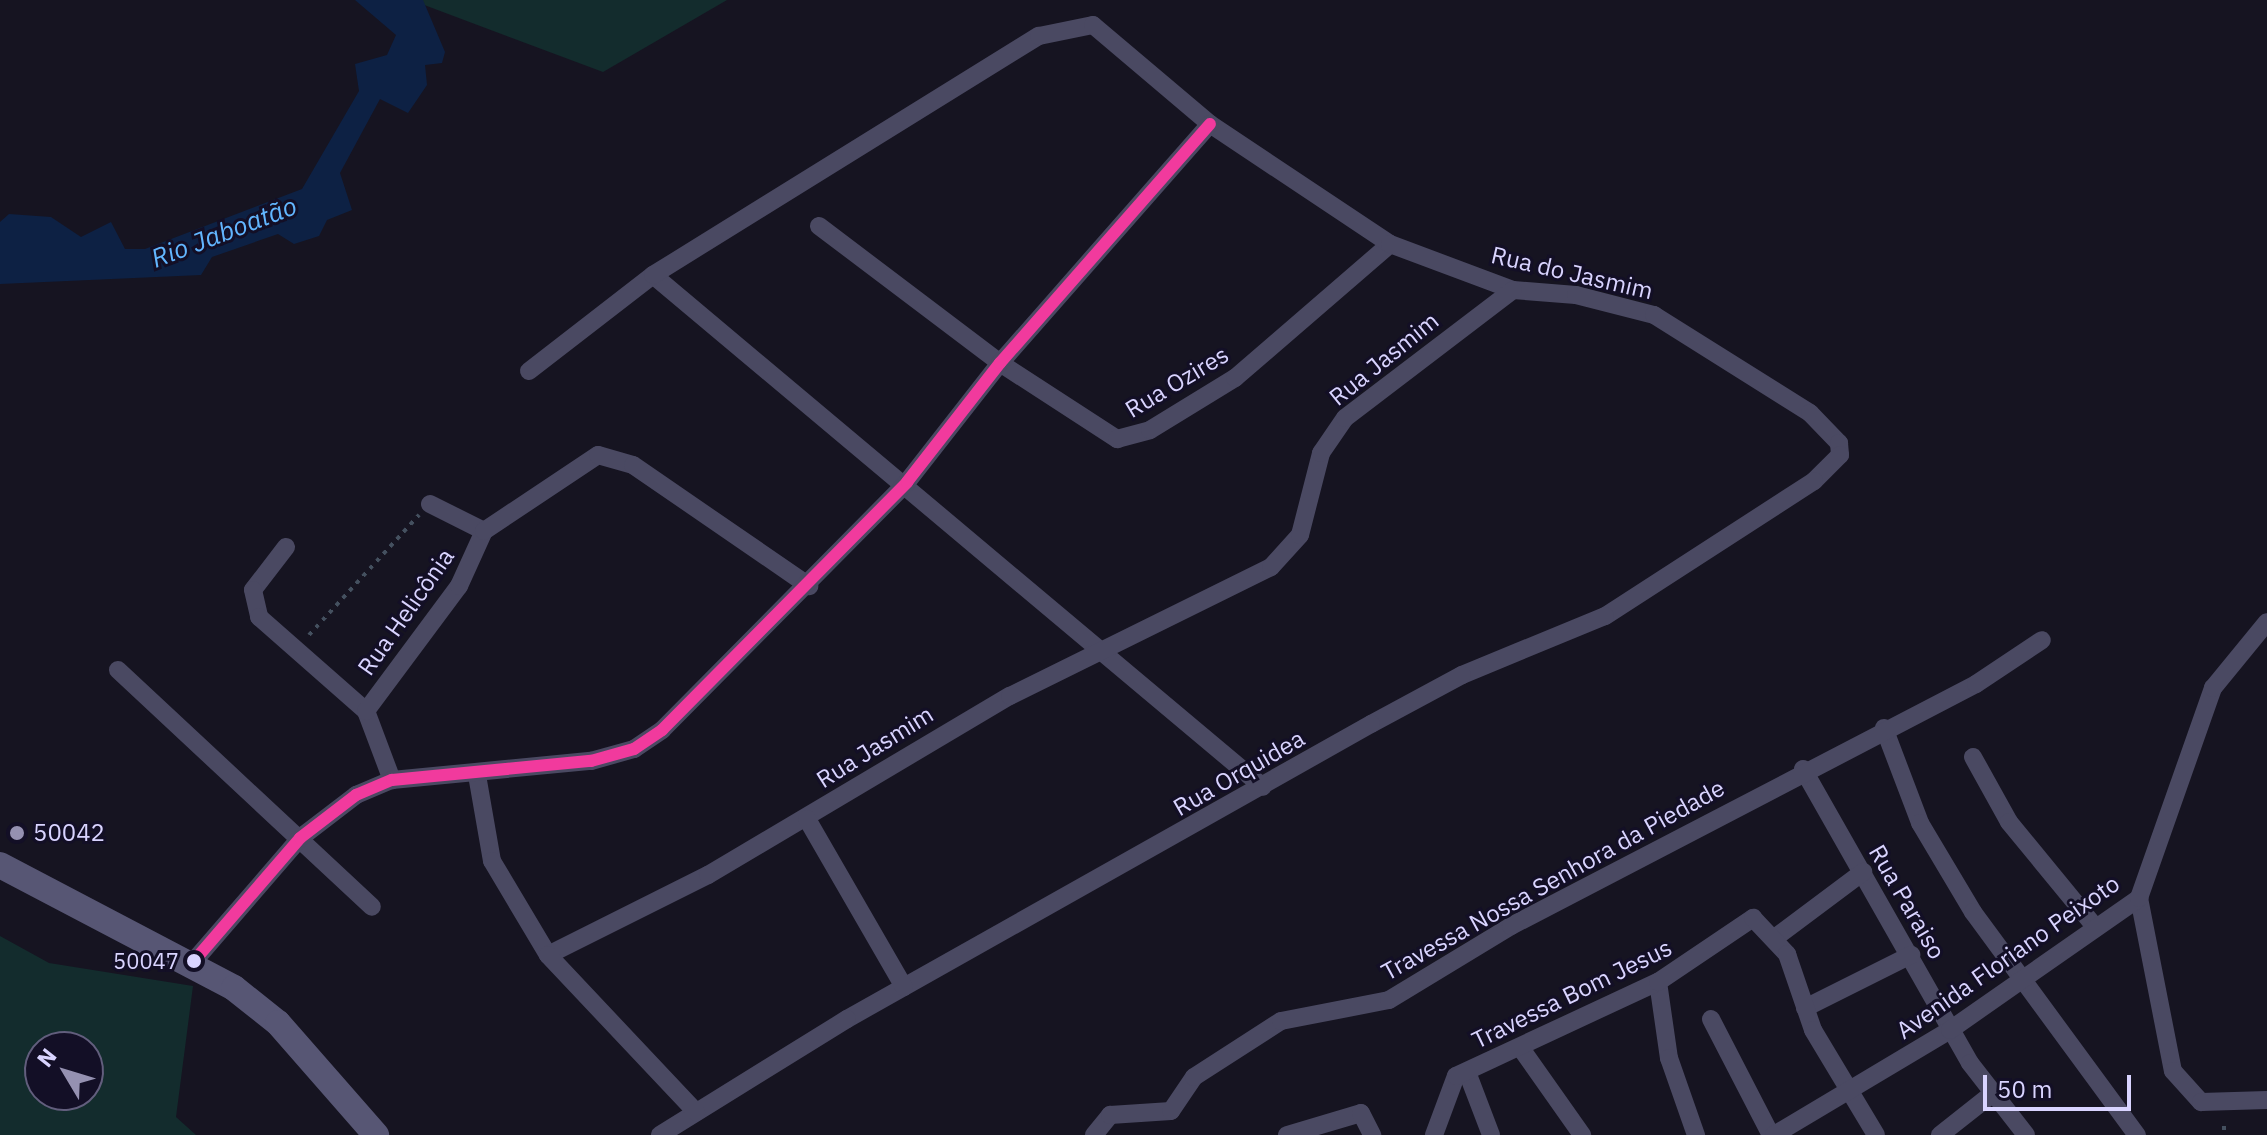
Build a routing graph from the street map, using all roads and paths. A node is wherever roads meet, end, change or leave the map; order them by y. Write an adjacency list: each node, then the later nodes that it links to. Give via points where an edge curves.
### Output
1 (1210, 124): 3 (street, Rua do Jasmim); 4 (street, Rua do Jasmim, via 1093,25 1039,36); 6 (street)
2 (819, 226): 6 (street, Rua Ozires)
3 (1390, 244): 5 (street, Rua do Jasmim); 6 (street, Rua Ozires, via 1289,338 1133,437 1117,439 1087,424)
4 (653, 275): 7 (street); 9 (street)
5 (1513, 290): 8 (street, Rua do Jasmim, via 1623,305 1687,331 1824,424); 17 (street, Rua Jasmim, via 1345,418 1321,453 1305,521 1283,558 1242,586)
6 (1000, 363): 9 (street)
7 (529, 371)
8 (1840, 455): 25 (street, Rua Orquidea, via 1803,489 1605,616 1462,675)
9 (907, 482): 13 (street); 17 (street)
10 (430, 504): 11 (street); 16 (path)
11 (484, 531): 13 (street, via 598,455 633,465); 19 (street, Rua Helicônia, via 459,586)
12 (286, 547): 16 (street, via 252,598 259,617)
13 (809, 586): 23 (street, via 698,698 634,749)
14 (2267, 622): 30 (street, Avenida Floriano Peixoto, via 2226,664 2187,748)
15 (2042, 640): 20 (street, Travessa Nossa Senhora da Piedade, via 1976,684)
16 (296, 649): 19 (street)
17 (1098, 653): 25 (street); 26 (street, Rua Jasmim, via 919,745)
18 (118, 670): 27 (street)
19 (366, 711): 24 (street)
20 (1884, 728): 22 (street, Travessa Nossa Senhora da Piedade); 37 (street, via 1920,823)
21 (1973, 757): 32 (street, via 2009,822)
22 (1803, 769): 29 (street, Rua Paraiso); 52 (street, Travessa Nossa Senhora da Piedade, via 1389,1000 1281,1021 1194,1077 1171,1111 1110,1115)
23 (477, 775): 24 (street); 34 (street, via 492,861)
24 (392, 780): 27 (street, via 356,795)
25 (1263, 787): 39 (street, Rua Orquidea)
26 (807, 819): 34 (street, Rua Jasmim); 39 (street, Rua Jasmim)
27 (300, 838): 31 (street); 36 (street)
28 (0, 865): 36 (street)
29 (1863, 872): 33 (street); 35 (street, Rua Paraiso)
30 (2139, 898): 32 (street, Avenida Floriano Peixoto); 47 (street, via 2173,1071 2201,1102)
31 (372, 907)
32 (2096, 928): 37 (street, Avenida Floriano Peixoto)
33 (1776, 937): 38 (street, Travessa Bom Jesus, via 1753,918); 40 (street)
34 (548, 955): 48 (street)
35 (1911, 955): 40 (street); 42 (street, Rua Paraiso)
36 (194, 961): 50 (street, via 278,1023)
37 (2023, 980): 42 (street, Avenida Floriano Peixoto); 63 (street)
38 (1658, 982): 43 (street, Travessa Bom Jesus); 58 (street, via 1669,1058)
39 (904, 987): 48 (street, Rua Orquidea)
40 (1805, 1008): 45 (street)
41 (1711, 1019): 59 (street)
42 (1950, 1030): 45 (street, Avenida Floriano Peixoto); 46 (street, Rua Paraiso)
43 (1520, 1047): 44 (street, Travessa Bom Jesus); 57 (street)
44 (1467, 1072): 55 (street, Travessa Bom Jesus, via 1450,1081); 56 (street)
45 (1849, 1092): 59 (street, Avenida Floriano Peixoto); 60 (street)
46 (1992, 1094): 61 (street); 62 (street, Rua Paraiso)
47 (2267, 1100)
48 (696, 1112): 51 (street, Rua Orquidea)
49 (2224, 1126): 64 (path)
50 (376, 1135)
51 (660, 1135)
52 (1094, 1135)
53 (1287, 1135): 54 (street, via 1365,1114)
54 (1372, 1135)
55 (1434, 1135)
56 (1491, 1135)
57 (1582, 1135)
58 (1696, 1135)
59 (1772, 1135)
60 (1876, 1135)
61 (1940, 1135)
62 (2026, 1135)
63 (2137, 1135)
64 (2224, 1135)

